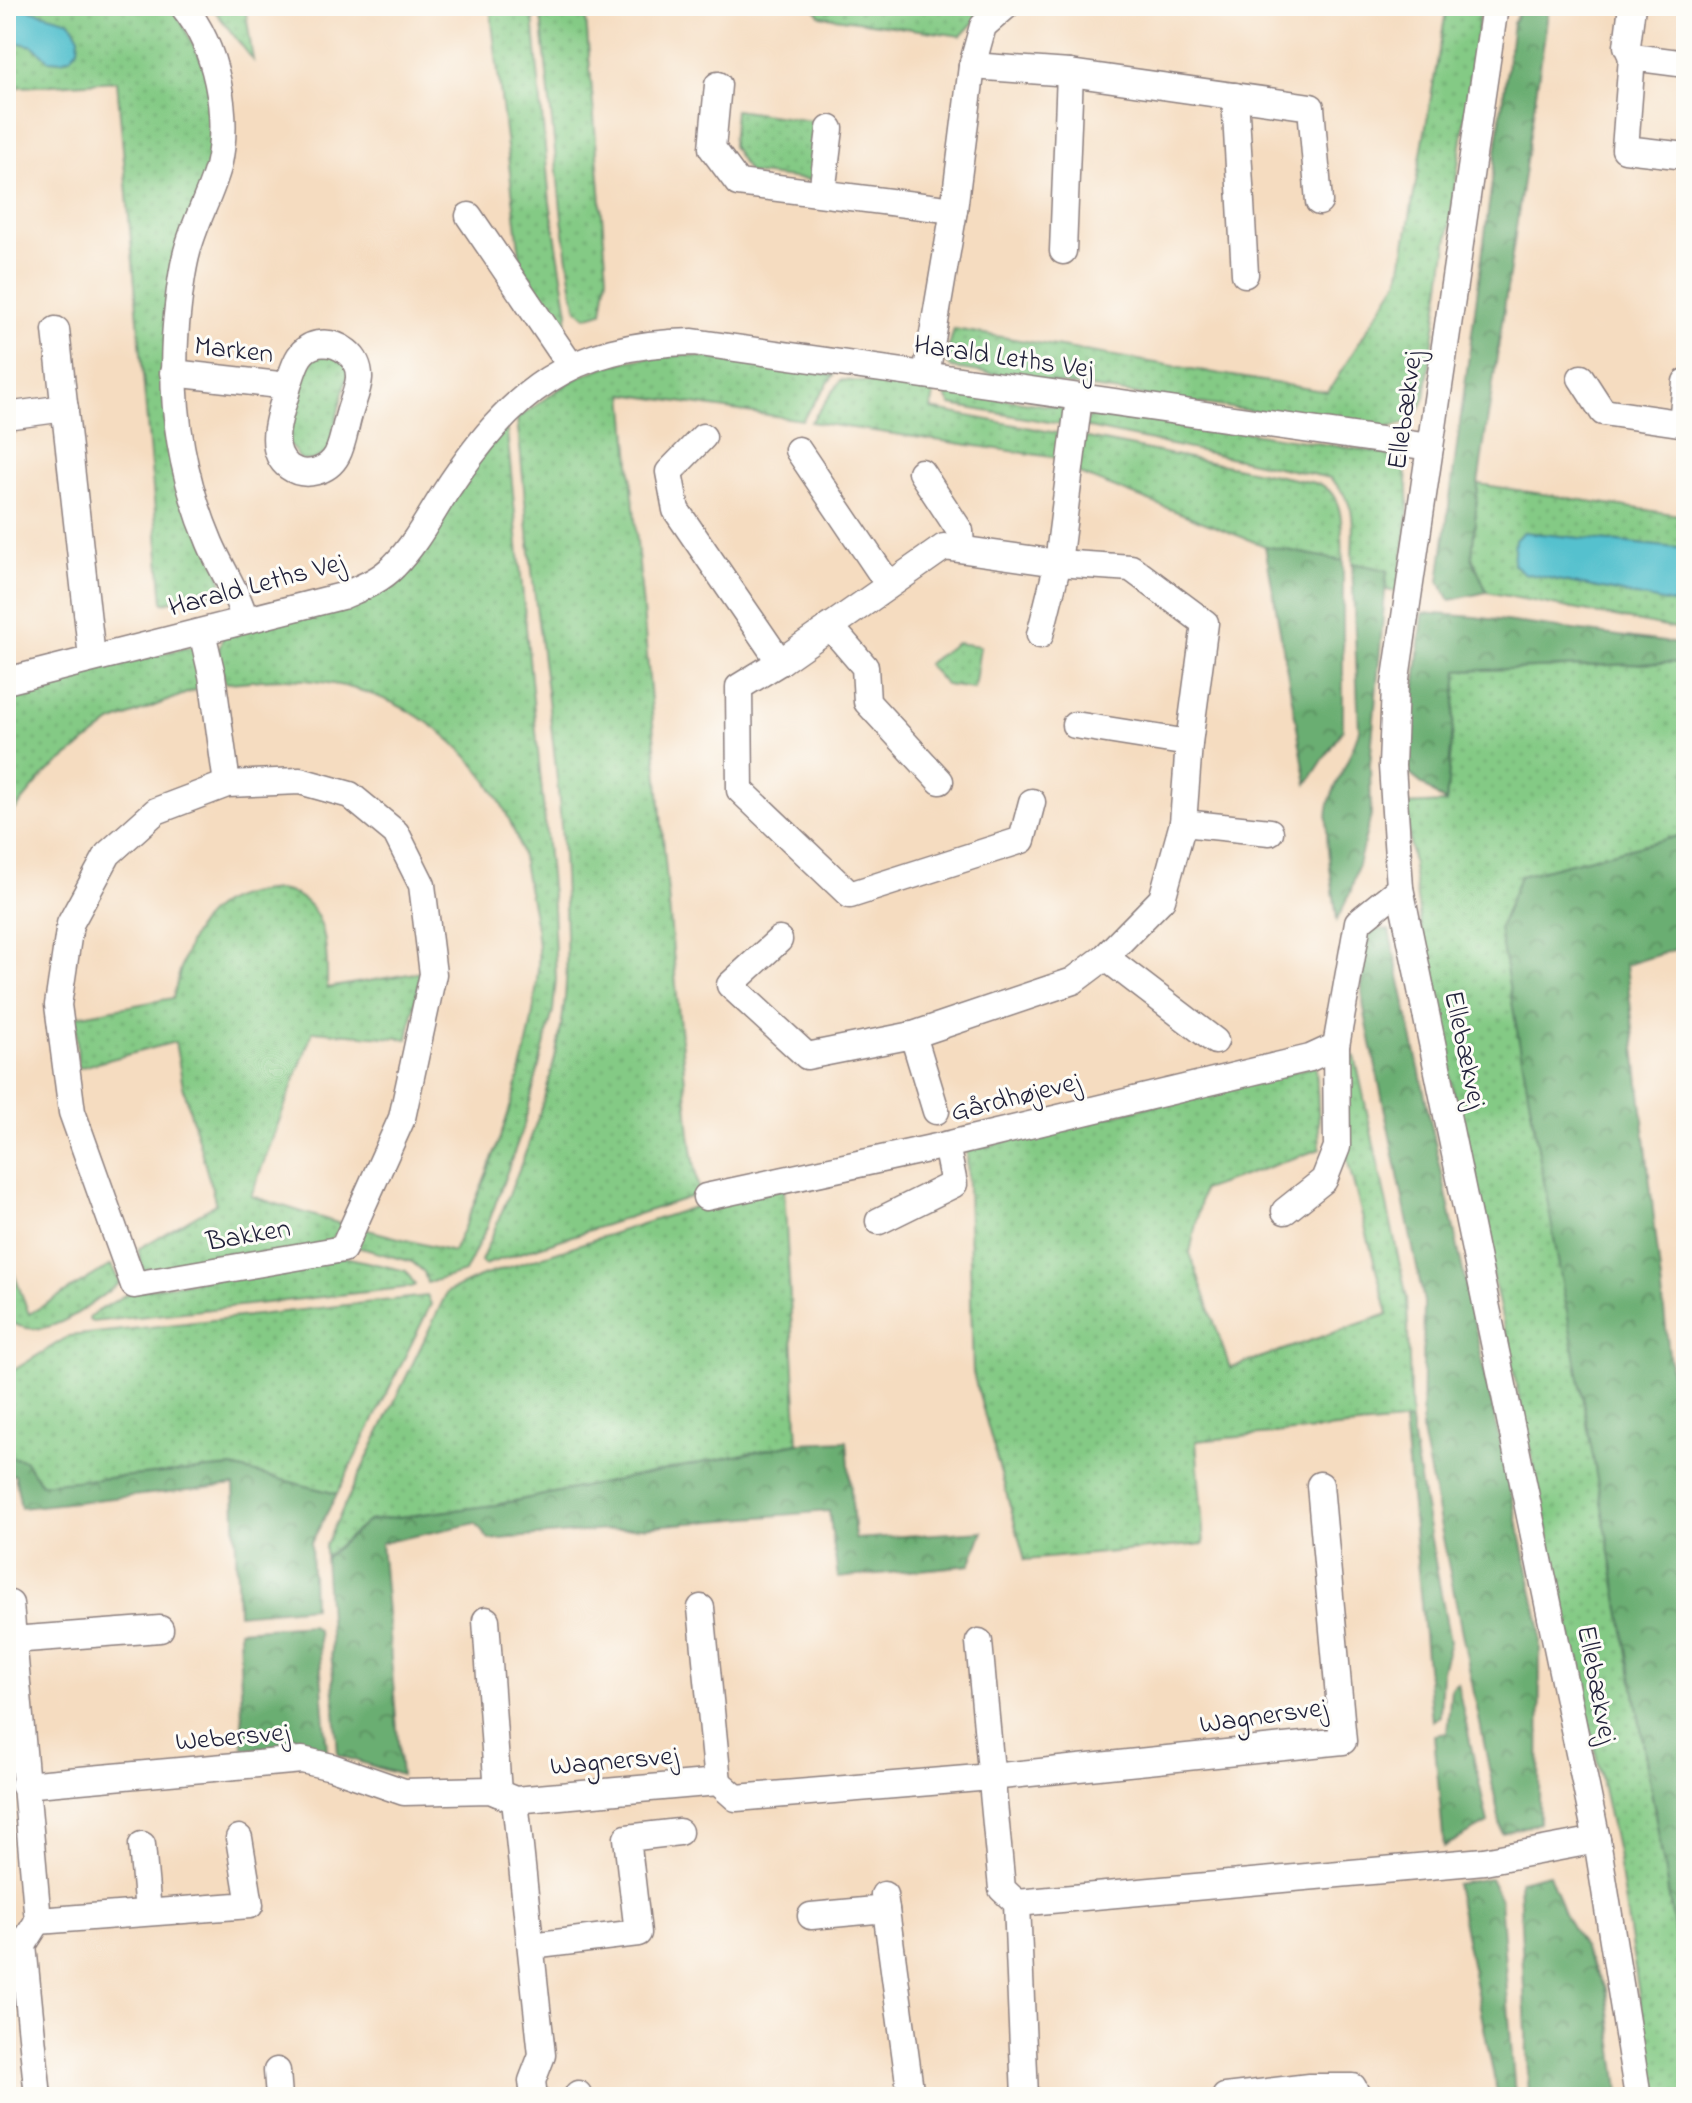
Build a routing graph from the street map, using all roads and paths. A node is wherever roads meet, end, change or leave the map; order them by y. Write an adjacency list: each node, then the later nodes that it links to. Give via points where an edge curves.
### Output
1 (183, 6): 21 (street, via 193,17 219,87 222,133 218,167 187,251)
2 (1006, 6): 7 (street, via 983,26)
3 (1495, 6): 31 (street, Ellebækvej)
4 (1632, 6): 5 (street, via 1627,46)
5 (1632, 57): 6 (street); 12 (street, via 1625,149)
6 (1686, 64)
7 (972, 66): 8 (street); 15 (street)
8 (1070, 73): 10 (street); 17 (street)
9 (718, 85): 13 (street, via 712,148 738,183)
10 (1235, 96): 14 (street, via 1311,107); 18 (street)
11 (830, 129): 13 (street)
12 (1686, 156)
13 (822, 193): 15 (street)
14 (1319, 202)
15 (954, 210): 22 (street)
16 (469, 216): 20 (street)
17 (1063, 251)
18 (1245, 274)
19 (56, 330): 27 (street)
20 (571, 366): 22 (street, Harald Leths Vej, via 613,351 693,342); 37 (street, Harald Leths Vej, via 536,386 476,446 394,567 342,596)
21 (173, 373): 25 (street, Marken); 37 (street, via 178,438 190,490)
22 (926, 375): 26 (street, Harald Leths Vej)
23 (1581, 378): 29 (street, via 1603,412)
24 (1686, 382): 29 (street)
25 (288, 386): 25 (street, Marken, via 275,438 279,456 291,468 308,473 325,468 337,456 359,378 356,361 344,348 328,342 311,345 298,356)
26 (1079, 398): 31 (street, Harald Leths Vej); 35 (street)
27 (65, 408): 28 (street); 41 (street)
28 (6, 416)
29 (1684, 423)
30 (703, 437): 42 (street, via 669,472 676,510)
31 (1430, 447): 51 (street, Ellebækvej, via 1395,685 1392,766)
32 (798, 450): 36 (street)
33 (921, 472): 34 (street, via 960,531)
34 (961, 547): 35 (street); 36 (street, via 944,547)
35 (1058, 563): 40 (street); 45 (street, via 1131,568 1205,623)
36 (889, 585): 38 (street)
37 (245, 620): 39 (street, Harald Leths Vej)
38 (830, 626): 42 (street); 46 (street, via 865,667 867,702)
39 (202, 632): 41 (street, Harald Leths Vej); 47 (street)
40 (1040, 635)
41 (92, 658): 43 (street, Harald Leths Vej)
42 (780, 662): 48 (street, via 739,687 740,790 850,895 1022,840)
43 (6, 681)
44 (1075, 725): 45 (street)
45 (1189, 743): 49 (street)
46 (940, 781)
47 (227, 784): 47 (street, Bakken, via 156,811 108,854 70,924 58,1005 72,1112 134,1285 343,1249 402,1118 433,974 422,885 396,833 350,795 300,781)
48 (1032, 802)
49 (1183, 823): 50 (street); 53 (street, via 1162,899)
50 (1270, 832)
51 (1400, 888): 56 (street, via 1358,922); 75 (street, Ellebækvej)
52 (779, 940): 54 (street, via 730,985 807,1056)
53 (1105, 957): 54 (street, via 1073,981); 55 (street)
54 (913, 1035): 57 (street)
55 (1215, 1041)
56 (1336, 1046): 58 (street, Gårdhøjevej, via 1310,1058); 60 (street, via 1337,1147 1324,1180)
57 (936, 1111)
58 (946, 1145): 59 (street, Gårdhøjevej); 61 (street, via 954,1184)
59 (706, 1197)
60 (1285, 1211)
61 (879, 1221)
62 (1320, 1485): 69 (street, Wagnersvej, via 1343,1741)
63 (6, 1604): 67 (street)
64 (701, 1608): 70 (street, Wagnersvej)
65 (486, 1620): 72 (street, Wagnersvej)
66 (160, 1629): 67 (street)
67 (12, 1640): 71 (street)
68 (979, 1642): 69 (street)
69 (991, 1777): 70 (street, Wagnersvej, via 736,1798); 77 (street, via 1002,1889)
70 (718, 1782): 72 (street, Wagnersvej)
71 (24, 1785): 72 (street, Webersvej, via 302,1760 404,1792); 80 (street)
72 (501, 1794): 82 (street, Wagnersvej)
73 (679, 1832): 82 (street, via 627,1838 638,1933)
74 (239, 1838): 78 (street, via 250,1905)
75 (1597, 1840): 77 (street, via 1484,1861); 89 (street, Ellebækvej)
76 (142, 1845): 78 (street)
77 (1017, 1903): 86 (street)
78 (148, 1912): 80 (street)
79 (811, 1916): 85 (street, via 885,1902)
80 (38, 1921): 81 (street)
81 (15, 1944): 83 (street)
82 (531, 1946): 84 (street, Wagnersvej, via 542,2055 532,2081)
83 (38, 2097)
84 (534, 2097)
85 (911, 2097)
86 (1025, 2097)
87 (1225, 2097): 88 (street, via 1353,2087)
88 (1358, 2097)
89 (1638, 2097)

